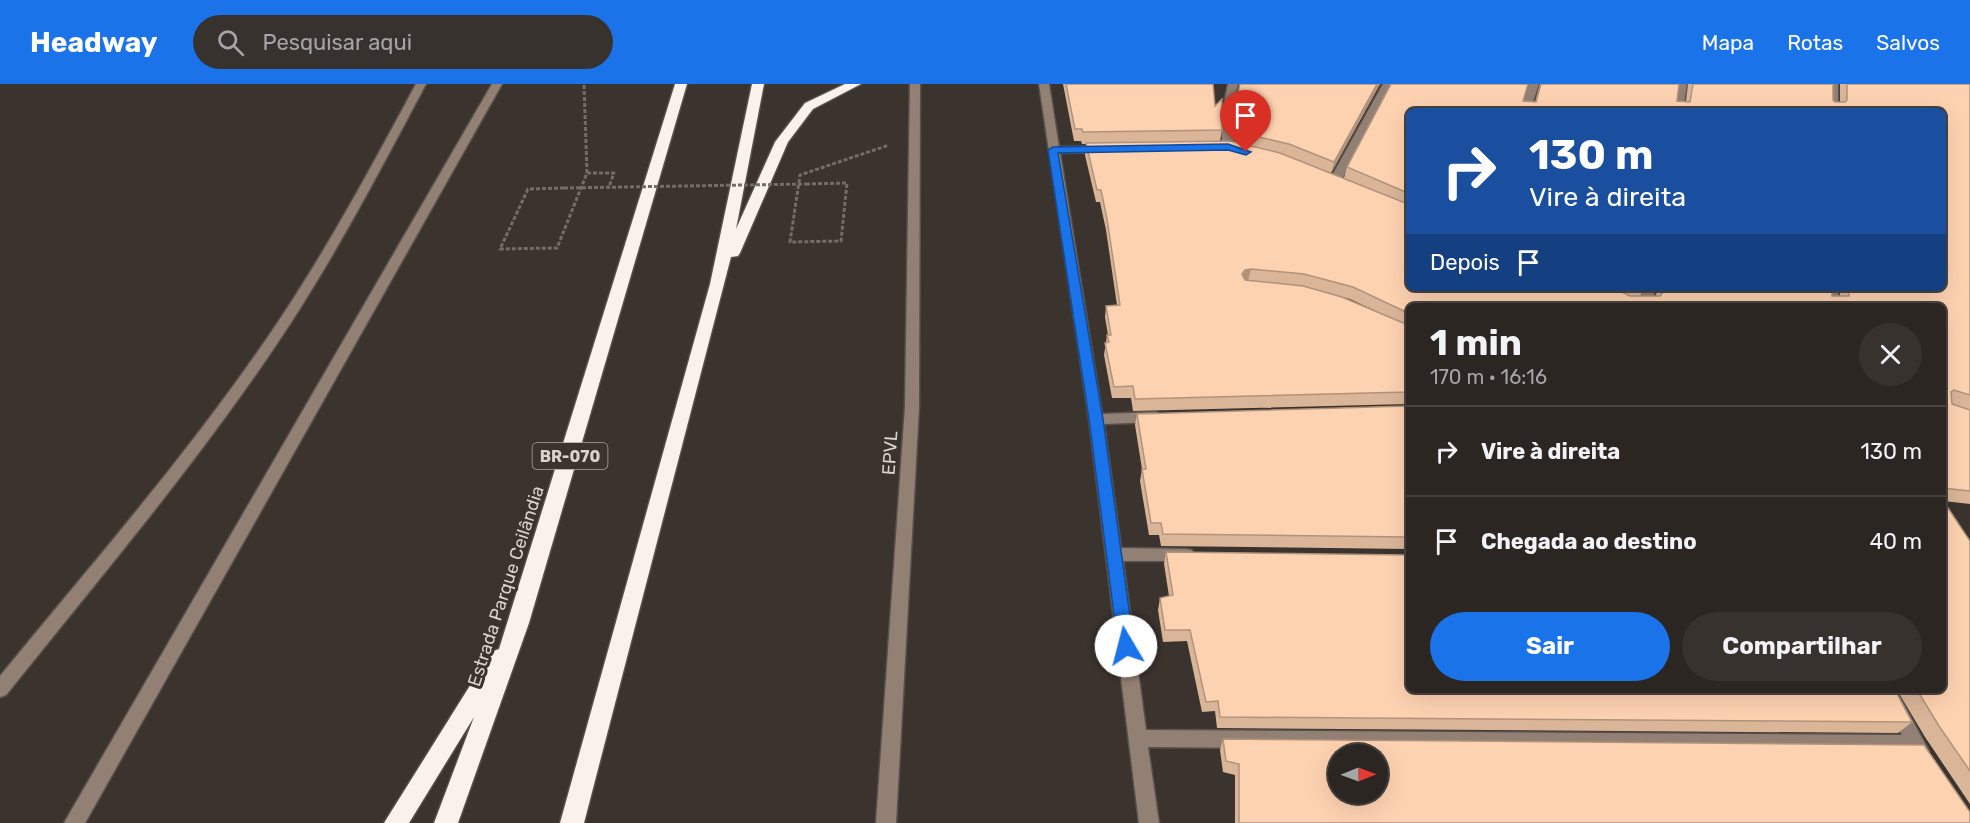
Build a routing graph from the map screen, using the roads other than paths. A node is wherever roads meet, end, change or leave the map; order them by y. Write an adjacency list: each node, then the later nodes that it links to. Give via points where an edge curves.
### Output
1 (421, 84): 26 (street, via 341,231 264,352 162,489)
2 (497, 84): 31 (street)
3 (681, 84): 25 (highway, Estrada Parque Ceilândia / BR-070)
4 (758, 84): 20 (highway)
5 (855, 84): 20 (highway, via 809,106 782,142)
6 (915, 84): 35 (street, EPVL, via 912,407)
7 (1044, 84): 18 (street)
8 (1233, 84): 16 (street, via 1227,112)
9 (1388, 84): 19 (street)
10 (1534, 84): 13 (street)
11 (1682, 84): 14 (street)
12 (1833, 84): 15 (street)
13 (1526, 108)
14 (1678, 108)
15 (1833, 108)
16 (1228, 148)
17 (1123, 149): 18 (street)
18 (1053, 150): 22 (street)
19 (1335, 181)
20 (718, 284): 34 (highway)
21 (1165, 417): 22 (street)
22 (1096, 419): 23 (street)
23 (1114, 554): 24 (street); 28 (street)
24 (1197, 555)
25 (519, 623): 32 (highway); 33 (highway, Estrada Parque Ceilândia / BR-070)
26 (0, 689)
27 (1889, 693): 29 (street)
28 (1139, 738): 29 (street); 36 (street)
29 (1916, 744): 30 (street)
30 (1929, 764)
31 (74, 823)
32 (396, 823)
33 (446, 823)
34 (572, 823)
35 (886, 823)
36 (1149, 823)

